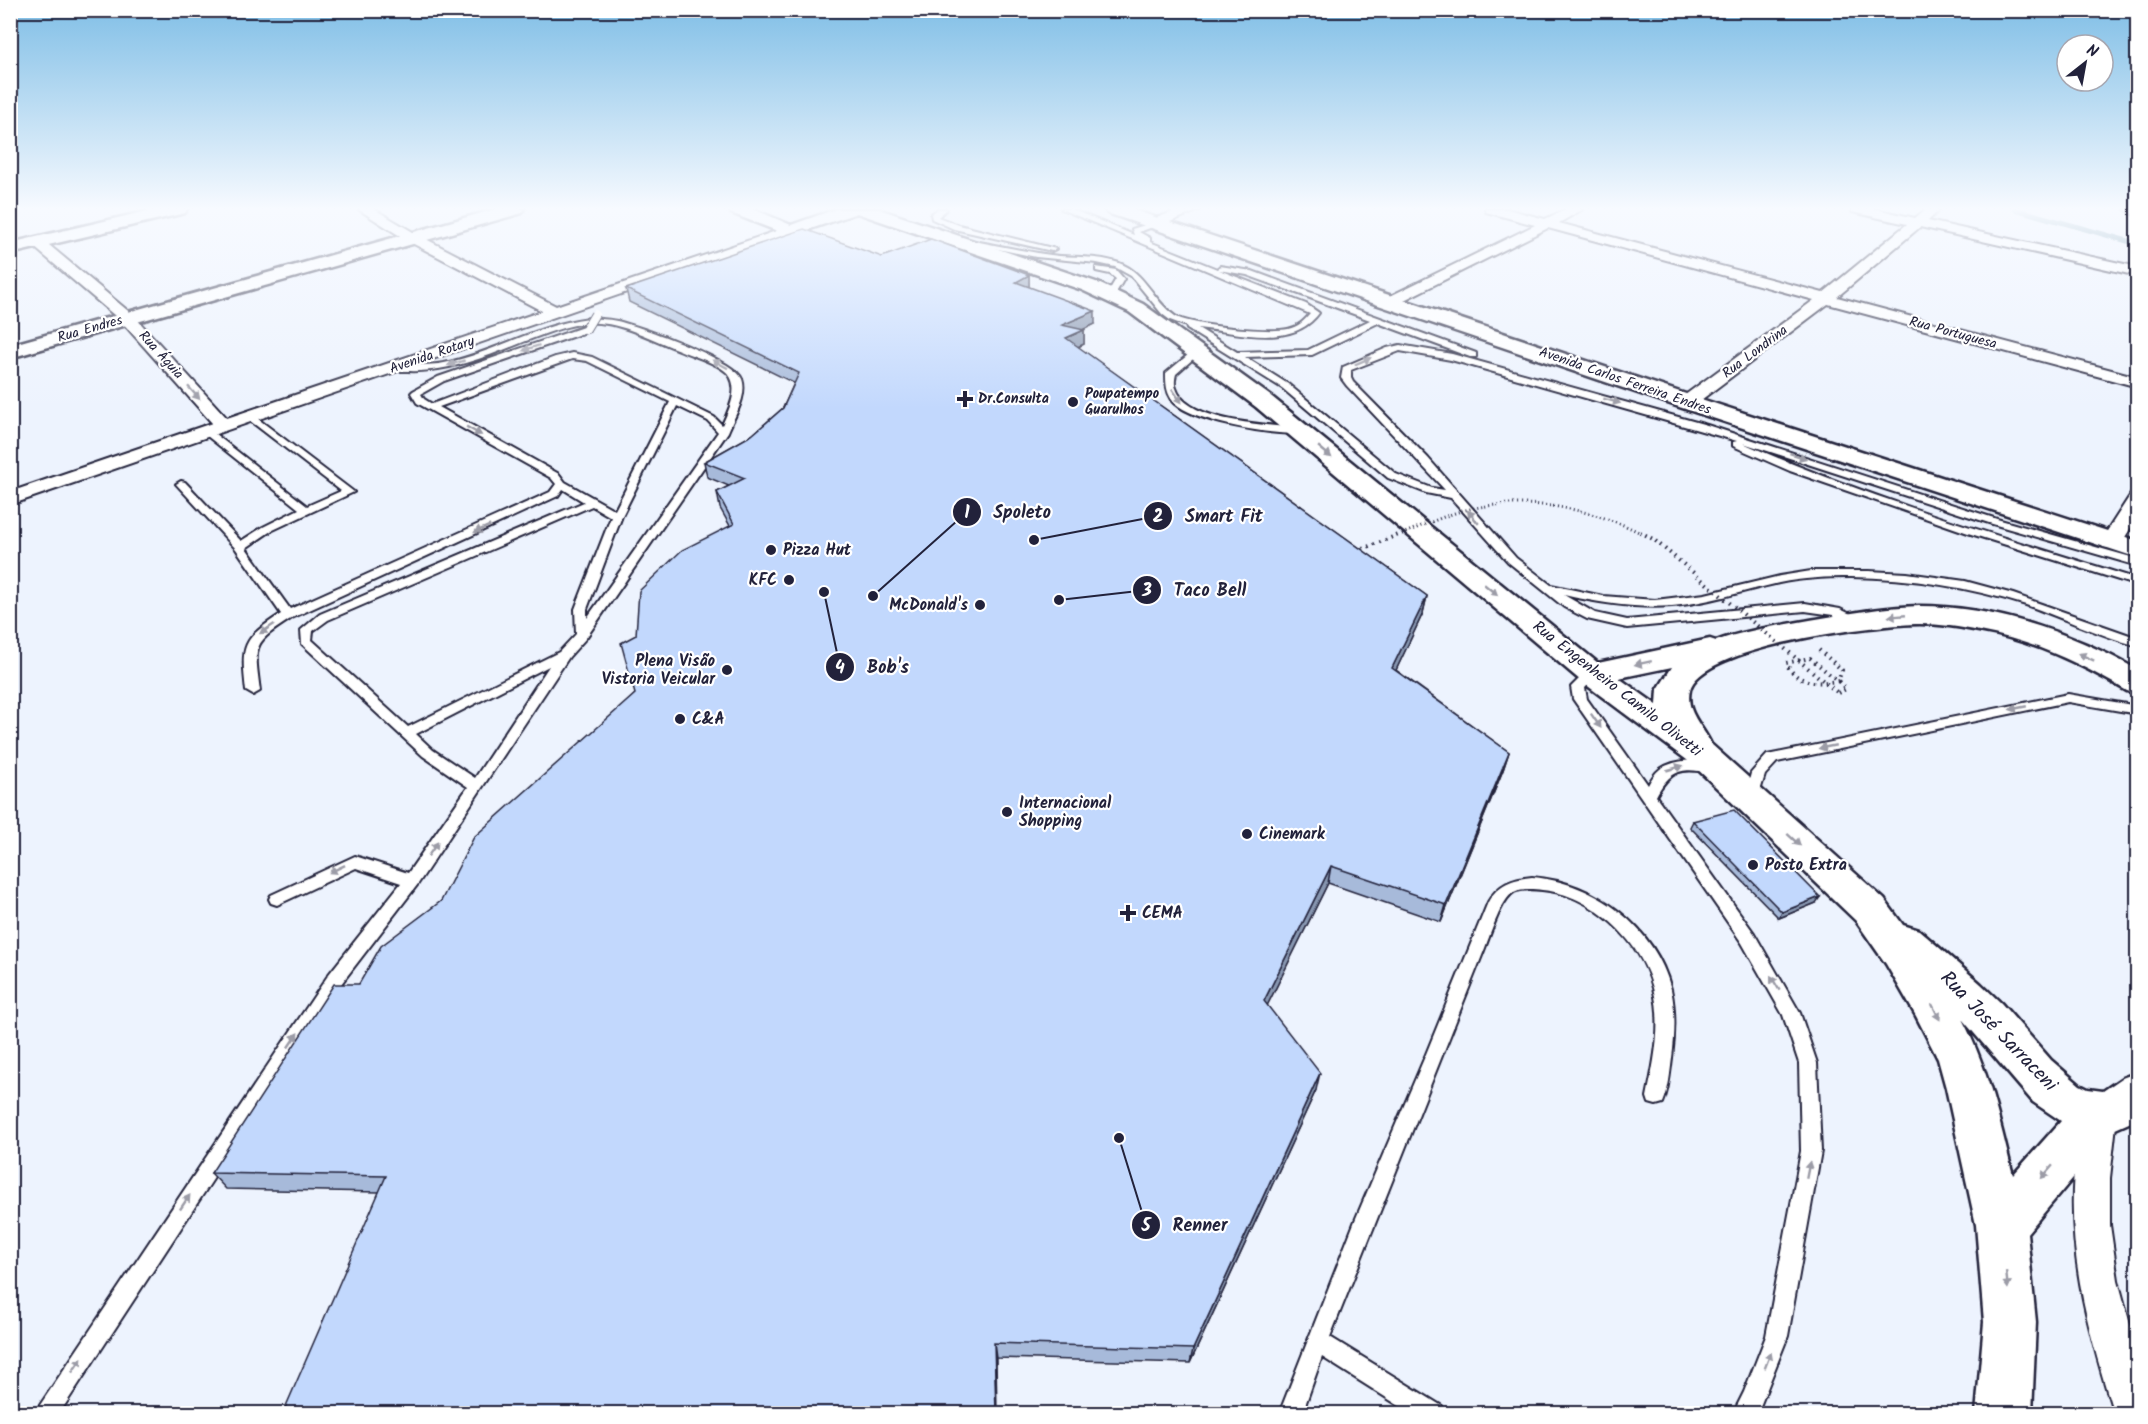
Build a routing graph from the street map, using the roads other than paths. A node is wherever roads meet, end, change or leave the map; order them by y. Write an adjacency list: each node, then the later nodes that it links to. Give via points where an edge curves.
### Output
1 (77, 275): 17 (street, Rua Águia)
2 (279, 275): 17 (street, Rua Endres)
3 (485, 275): 16 (street)
4 (674, 275): 14 (street, Avenida Rotary)
5 (1058, 275): 20 (street, Rua Engenheiro Camilo Olivetti, via 1111,294)
6 (1134, 275): 18 (lane, via 1166,313)
7 (1227, 275): 18 (lane, via 1315,313 1299,328 1287,332)
8 (1258, 275): 15 (lane)
9 (1290, 275): 15 (street, Avenida Carlos Ferreira Endres)
10 (1450, 275): 15 (street)
11 (1737, 275): 13 (street, Rua Portuguesa)
12 (1854, 275): 13 (street, Rua Londrina)
13 (1825, 299): 23 (street, Rua Portuguesa); 26 (street, Rua Londrina)
14 (592, 307): 16 (street, Avenida Rotary); 27 (lane, one-way to 27, bridge, via 586,328 424,386 416,393)
15 (1383, 311): 21 (lane, via 1309,353); 24 (lane); 26 (street, Avenida Carlos Ferreira Endres)
16 (555, 312): 22 (street, Avenida Rotary)
17 (127, 318): 19 (street, Rua Endres); 30 (street, Rua Águia, one-way to 30)
18 (1188, 326): 21 (lane)
19 (10, 352)
20 (1197, 352): 31 (street, Rua Engenheiro Camilo Olivetti); 31 (lane, one-way to 31, via 1171,374 1171,389 1184,406 1210,418)
21 (1233, 354): 35 (lane, via 1285,387 1392,476 1430,491)
22 (394, 368): 28 (street, Avenida Rotary); 32 (lane, one-way to 22, via 738,391 734,372 668,342 600,320 558,327 439,368)
23 (2138, 382)
24 (1572, 390): 29 (lane, one-way to 29); 35 (lane, one-way to 24, via 1350,384 1346,369 1390,350 1408,349)
25 (675, 401): 27 (lane, via 589,359 572,356); 32 (lane, via 711,419); 40 (lane)
26 (1687, 402): 41 (street, Avenida Carlos Ferreira Endres)
27 (431, 407): 34 (lane, one-way to 34, via 555,476)
28 (250, 417): 30 (street, Avenida Rotary); 39 (lane, via 349,492)
29 (1704, 427): 44 (lane, one-way to 44); 45 (lane, via 1794,469)
30 (216, 429): 37 (street, Avenida Rotary); 39 (lane)
31 (1300, 431): 53 (street, Rua Engenheiro Camilo Olivetti, one-way to 53)
32 (723, 432): 49 (lane)
33 (180, 484): 42 (lane)
34 (561, 484): 38 (lane); 47 (lane, one-way to 47, via 554,494 536,504)
35 (1454, 495): 46 (lane, one-way to 35, via 1512,560)
36 (2138, 498): 41 (street)
37 (10, 499)
38 (592, 502): 40 (lane); 57 (lane, via 324,617 307,630 306,641)
39 (306, 510): 42 (lane)
40 (617, 516): 49 (lane, via 581,609)
41 (2110, 542): 43 (street, Avenida Carlos Ferreira Endres)
42 (240, 547): 47 (lane)
43 (2138, 550)
44 (2138, 563)
45 (2138, 583)
46 (1546, 586): 48 (lane, via 1591,616 1627,624 1798,607 1836,612); 51 (lane, via 1636,604 1691,600 1808,575 1920,578 1996,593)
47 (288, 615): 55 (lane, one-way to 55, via 254,638 248,654)
48 (1855, 621): 50 (street); 54 (street, one-way to 48, via 2059,646 1970,620 1910,615)
49 (582, 635): 52 (lane)
50 (1741, 642): 53 (street, one-way to 53); 58 (street, via 1684,672 1673,694 1682,728)
51 (2138, 642)
52 (564, 654): 57 (lane); 59 (lane)
53 (1592, 674): 58 (street, Rua Engenheiro Camilo Olivetti); 60 (lane, one-way to 60, via 1578,687 1580,699)
54 (2138, 684)
55 (253, 691)
56 (2138, 710): 61 (lane, one-way to 61, via 2068,698 1772,758 1758,773)
57 (406, 733): 59 (lane)
58 (1710, 762): 60 (lane, one-way to 58, via 1657,778 1668,768); 61 (street, Rua Engenheiro Camilo Olivetti)
59 (477, 786): 62 (lane, one-way to 59)
60 (1648, 798): 72 (lane, one-way to 60, via 1777,1336 1811,1151 1808,1064 1791,1012 1748,938)
61 (1750, 800): 64 (street, Rua Engenheiro Camilo Olivetti, one-way to 64)
62 (412, 880): 63 (lane, one-way to 63, via 355,862); 69 (lane, one-way to 62, via 334,978)
63 (278, 899)
64 (1870, 910): 66 (street, Rua José Sarraceni, via 1961,991 2050,1089 2074,1106); 67 (street, Rua Engenheiro Camilo Olivetti, one-way to 67, via 1931,1003 1959,1057)
65 (1656, 1097): 68 (lane, via 1667,1038 1666,1007 1659,978 1641,944 1614,916 1568,889 1517,884 1501,894)
66 (2118, 1102): 67 (street, one-way to 67); 74 (street, via 2091,1198 2092,1229 2102,1299)
67 (2001, 1225): 73 (street, Rua Engenheiro Camilo Olivetti, one-way to 73, via 2010,1322)
68 (1317, 1341): 70 (lane); 71 (lane)
69 (45, 1413)
70 (1290, 1413)
71 (1434, 1413)
72 (1744, 1413)
73 (2004, 1413)
74 (2136, 1413)

